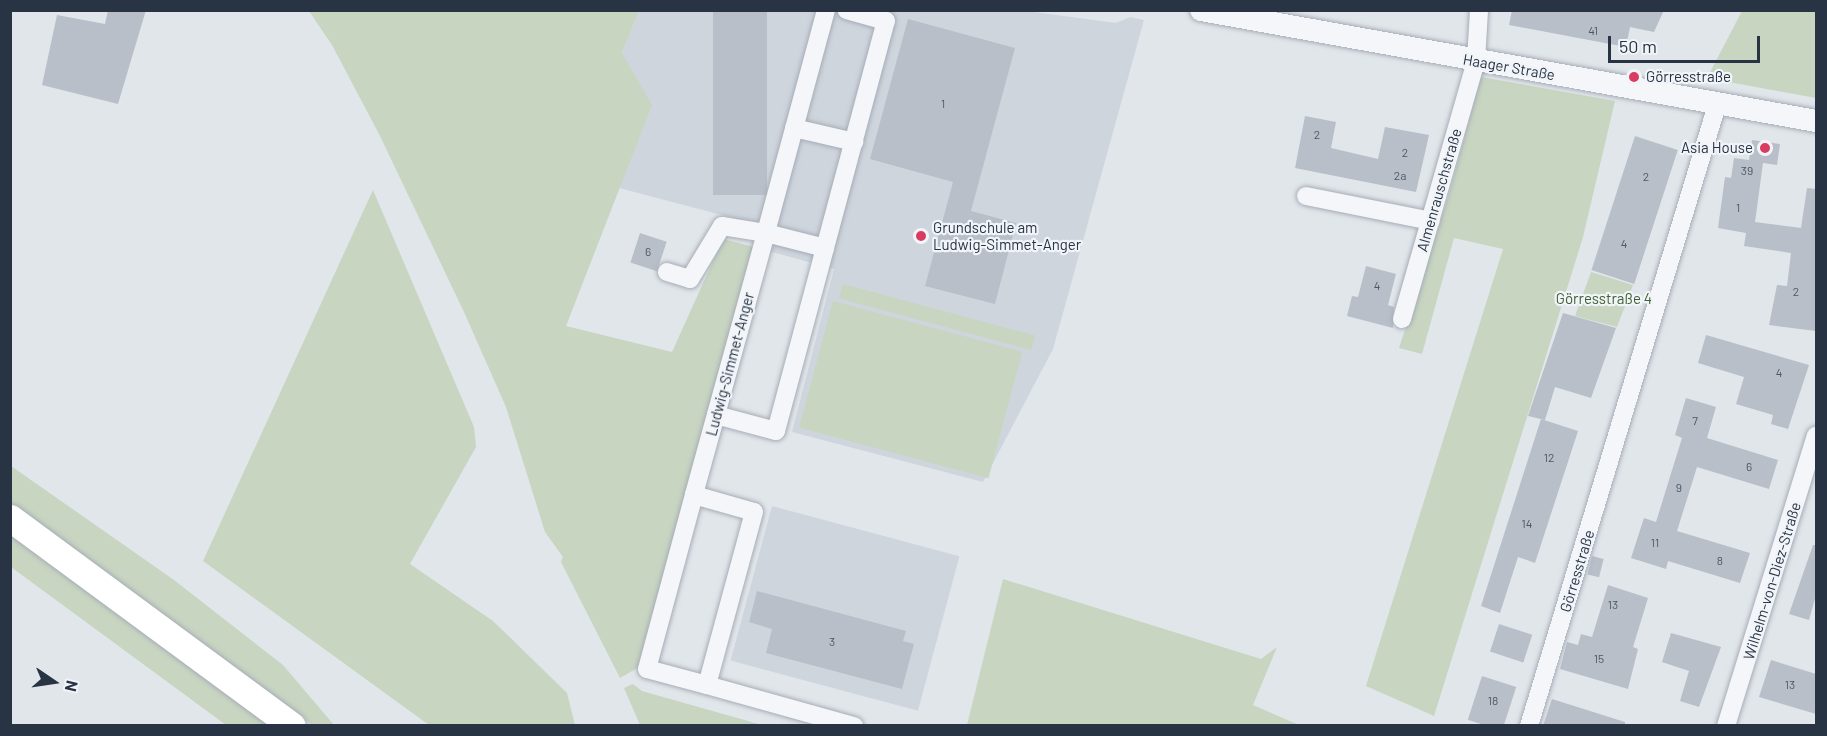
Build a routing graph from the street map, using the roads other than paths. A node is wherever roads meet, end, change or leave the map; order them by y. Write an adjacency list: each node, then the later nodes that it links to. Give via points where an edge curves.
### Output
1 (826, 10): 8 (street, Ludwig-Simmet-Anger)
2 (846, 10): 9 (street, via 886,21)
3 (1201, 10): 5 (street, Haager Straße)
4 (1479, 10): 5 (street, Almenrauschstraße)
5 (1476, 61): 6 (street, Haager Straße); 11 (street, Almenrauschstraße)
6 (1717, 105): 7 (street, Haager Straße); 24 (street, Görresstraße)
7 (1816, 121)
8 (794, 128): 9 (street); 12 (street, Ludwig-Simmet-Anger)
9 (854, 142): 13 (street)
10 (1306, 196): 11 (street)
11 (1431, 221): 15 (street, Almenrauschstraße)
12 (766, 233): 13 (street); 14 (street, via 722,226 690,279); 16 (street, Ludwig-Simmet-Anger)
13 (825, 248): 16 (street, via 776,431)
14 (667, 272)
15 (1402, 319)
16 (716, 416): 19 (street, Ludwig-Simmet-Anger)
17 (1816, 436): 18 (street, Wilhelm-von-Diez-Straße)
18 (1813, 464): 25 (street, Wilhelm-von-Diez-Straße)
19 (694, 495): 21 (street, via 754,512); 21 (street, Ludwig-Simmet-Anger, via 647,669)
20 (10, 518): 22 (main road)
21 (707, 685): 23 (street, Ludwig-Simmet-Anger)
22 (292, 726)
23 (854, 726)
24 (1529, 726)
25 (1726, 726)

